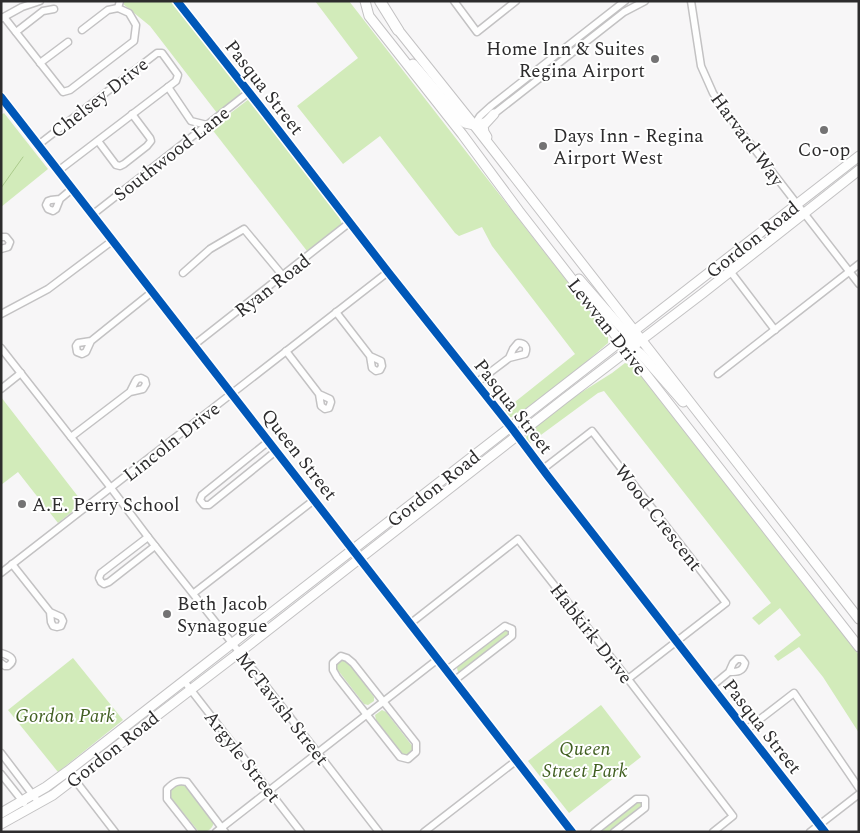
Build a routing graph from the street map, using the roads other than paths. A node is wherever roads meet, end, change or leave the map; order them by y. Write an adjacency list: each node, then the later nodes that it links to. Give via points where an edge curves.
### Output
1 (40, 1): 13 (street)
2 (177, 1): 20 (street, Pasqua Street)
3 (366, 1): 12 (main road, Lewvan Drive); 15 (main road, Lewvan Drive, via 379,7)
4 (380, 1): 15 (highway)
5 (454, 1): 6 (street, via 477,32)
6 (516, 1)
7 (625, 1): 24 (street, via 486,111)
8 (645, 1): 23 (street, via 624,12)
9 (691, 1): 35 (street, Harvard Way, via 700,66 707,81 721,106)
10 (119, 4): 14 (street); 18 (street, via 136,25 134,41 70,90 62,92)
11 (54, 9): 16 (street, via 43,11)
12 (369, 16): 24 (main road, via 460,119); 27 (main road, Lewvan Drive)
13 (3, 18): 16 (street)
14 (82, 30)
15 (398, 30): 24 (main road, Lewvan Drive)
16 (16, 32): 18 (street)
17 (68, 42): 18 (street)
18 (40, 64)
19 (168, 87): 22 (street); 25 (street, via 191,121); 28 (street, Chelsey Drive, via 178,75 162,53 157,53)
20 (249, 92): 25 (street, Southwood Lane); 38 (street, Pasqua Street)
21 (1, 97): 28 (street, Queen Street)
22 (132, 114): 26 (street); 26 (street, via 150,138 147,146 120,166)
23 (494, 114): 24 (street); 30 (main road, via 483,129)
24 (474, 124): 27 (main road, via 470,129); 30 (main road, Lewvan Drive)
25 (207, 125): 37 (street, Southwood Lane)
26 (98, 141): 32 (street)
27 (469, 144): 55 (main road, Lewvan Drive, via 519,211)
28 (38, 145): 32 (street, Queen Street)
29 (859, 156): 35 (main road, Gordon Road)
30 (508, 169): 55 (main road, Lewvan Drive)
31 (859, 170): 36 (main road, Gordon Road)
32 (58, 171): 33 (street, Queen Street)
33 (72, 189): 34 (street); 37 (street, Queen Street)
34 (60, 199)
35 (797, 204): 36 (street, Harvard Way); 55 (main road, Gordon Road)
36 (804, 213): 43 (street, Harvard Way); 46 (main road, Gordon Road)
37 (92, 215): 40 (street, Queen Street)
38 (350, 224): 45 (street, Pasqua Street); 47 (street, Ryan Road)
39 (1, 237): 41 (street, via 10,242 8,247)
40 (112, 241): 49 (street, Queen Street); 51 (street, via 48,289)
41 (1, 249)
42 (859, 264): 43 (street)
43 (849, 271): 48 (street, Harvard Way); 52 (street)
44 (183, 272): 47 (street, via 210,249 244,229)
45 (388, 272): 50 (street, Lincoln Drive); 63 (street, Pasqua Street)
46 (730, 272): 52 (street); 53 (main road, Gordon Road)
47 (283, 276): 56 (street, Ryan Road)
48 (859, 284)
49 (152, 292): 54 (street); 56 (street, Queen Street)
50 (336, 312): 58 (street, Lincoln Drive); 59 (street)
51 (1, 314)
52 (775, 330): 62 (street)
53 (642, 340): 55 (main road, Gordon Road); 73 (main road, Lewvan Drive)
54 (91, 341)
55 (628, 341): 68 (main road, Gordon Road); 69 (main road, Gordon Road, via 564,399); 73 (main road); 83 (main road, Lewvan Drive)
56 (194, 345): 66 (street, Queen Street)
57 (1, 348): 61 (street, McTavish Street)
58 (286, 351): 66 (street, Lincoln Drive); 67 (street)
59 (370, 356)
60 (509, 358): 63 (street)
61 (21, 373): 64 (street); 70 (street, McTavish Street)
62 (718, 374)
63 (476, 383): 68 (street, Pasqua Street)
64 (1, 388)
65 (130, 392): 70 (street)
66 (232, 393): 71 (street, Queen Street); 75 (street, Lincoln Drive)
67 (319, 394)
68 (511, 427): 69 (street, Pasqua Street); 79 (main road, Gordon Road)
69 (518, 435): 74 (street, Pasqua Street); 80 (main road, Gordon Road)
70 (71, 437): 75 (street, McTavish Street)
71 (269, 442): 72 (street, Queen Street); 72 (street, via 202,495 200,500 209,505)
72 (276, 451): 76 (street, Queen Street)
73 (738, 464): 86 (main road, Lewvan Drive)
74 (543, 469): 89 (street, Pasqua Street); 89 (street, Wood Crescent, via 592,431 726,602)
75 (111, 488): 77 (street, McTavish Street); 81 (street, Lincoln Drive)
76 (314, 500): 79 (street, Queen Street); 84 (street)
77 (148, 537): 78 (street, McTavish Street); 78 (street, via 101,573 101,582 109,582)
78 (155, 546): 84 (street, McTavish Street)
79 (353, 549): 80 (street, Queen Street); 90 (main road, Gordon Road)
80 (359, 557): 87 (street, Queen Street); 92 (main road, Gordon Road)
81 (12, 564): 82 (street, Lincoln Drive); 85 (street)
82 (1, 573)
83 (808, 584): 88 (main road); 91 (main road, Lewvan Drive)
84 (194, 593): 90 (street, McTavish Street)
85 (50, 612)
86 (859, 619)
87 (411, 624): 94 (street, Queen Street); 98 (street, Habkirk Drive, via 518,539)
88 (859, 638)
89 (677, 641): 98 (street); 101 (street, Pasqua Street)
90 (233, 644): 92 (street, McTavish Street); 100 (main road, Gordon Road)
91 (859, 647)
92 (240, 652): 102 (main road, Gordon Road); 107 (street, McTavish Street)
93 (1, 653): 95 (street, via 10,657 12,662 6,667)
94 (438, 659): 96 (street, Queen Street); 103 (street)
95 (1, 662)
96 (447, 670): 99 (street, Queen Street); 99 (street, via 505,626 512,629 512,636)
97 (729, 672): 101 (street)
98 (628, 679): 131 (street, Habkirk Drive, via 733,816)
99 (455, 680): 108 (street, Queen Street)
100 (184, 681): 102 (street, Argyle Street); 109 (main road, Gordon Road)
101 (712, 686): 105 (street, Pasqua Street)
102 (190, 689): 111 (main road, Gordon Road); 113 (street, Argyle Street)
103 (383, 702): 104 (street); 104 (street, via 416,743 416,752 408,758 400,757); 104 (street, via 353,663 341,656 333,663 333,670)
104 (367, 715): 107 (street)
105 (746, 730): 112 (street, via 794,693); 121 (street, Pasqua Street)
106 (1, 753): 115 (street)
107 (317, 753): 113 (street); 126 (street, McTavish Street)
108 (517, 760): 127 (street); 128 (street, Queen Street)
109 (68, 771): 111 (street); 115 (main road, Gordon Road)
110 (1, 774): 116 (street)
111 (74, 779): 117 (main road, Gordon Road); 123 (street)
112 (859, 788)
113 (269, 790): 122 (street); 125 (street, Argyle Street)
114 (859, 794): 121 (street)
115 (33, 795): 116 (main road, Gordon Road); 117 (street)
116 (22, 801): 118 (street); 119 (main road, Gordon Road)
117 (39, 803): 118 (main road, Gordon Road)
118 (28, 809): 120 (main road, Gordon Road)
119 (1, 813)
120 (1, 824)
121 (819, 824): 132 (street); 133 (street, Pasqua Street)
122 (221, 830): 124 (street, via 188,782 179,780 167,789 167,800)
123 (113, 831)
124 (193, 832)
125 (301, 832)
126 (379, 832)
127 (424, 832)
128 (572, 832)
129 (594, 832): 130 (street, via 636,799 645,799 645,808)
130 (614, 832)
131 (713, 832)
132 (810, 832)
133 (825, 832)

